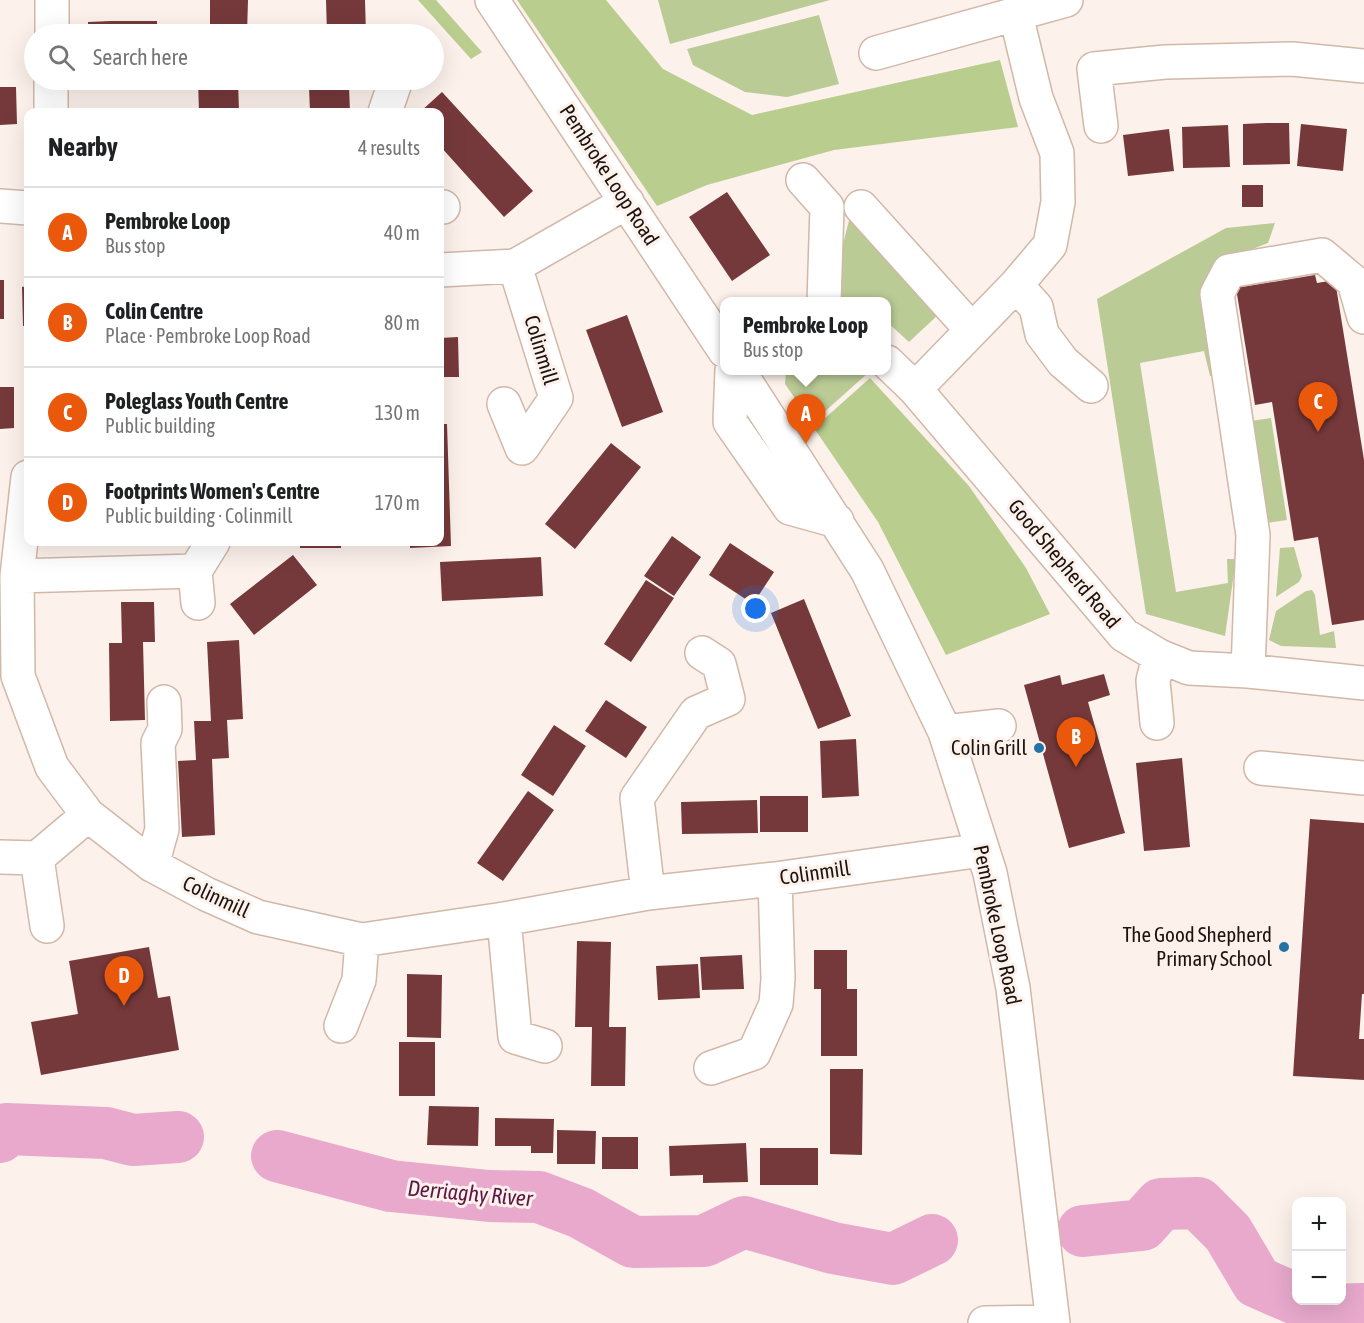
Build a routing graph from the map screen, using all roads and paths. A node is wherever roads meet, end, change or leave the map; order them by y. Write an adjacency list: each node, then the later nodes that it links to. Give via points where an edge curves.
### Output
1 (52, 0): 5 (street)
2 (492, 0): 14 (street, Pembroke Loop Road)
3 (1066, 0): 4 (street)
4 (1016, 15): 6 (street); 20 (street, via 1036,98 1057,153 1058,202 1050,245)
5 (52, 24)
6 (876, 53)
7 (1364, 66): 12 (street, via 1292,59 1165,62 1094,69)
8 (51, 90): 10 (street)
9 (393, 90): 11 (street)
10 (51, 108)
11 (386, 108)
12 (1101, 126)
13 (803, 180): 21 (street, via 827,207)
14 (627, 201): 18 (street); 24 (street, Pembroke Loop Road)
15 (0, 206): 17 (street)
16 (861, 207): 23 (street)
17 (24, 208)
18 (515, 267): 19 (street); 30 (street, Colinmill, via 556,398 522,448)
19 (444, 270)
20 (1016, 285): 23 (street); 28 (street, via 1036,307 1042,334 1063,362)
21 (824, 297)
22 (1364, 317): 39 (street, via 1354,282 1322,255 1229,271 1217,294 1253,535)
23 (971, 329): 29 (street)
24 (720, 343)
25 (891, 366): 29 (street, Good Shepherd Road)
26 (732, 375): 32 (street, via 730,422 790,508)
27 (741, 375): 32 (street, Pembroke Loop Road)
28 (1091, 386)
29 (915, 389): 38 (street, Good Shepherd Road, via 1114,626)
30 (504, 404)
31 (18, 479): 35 (street, Colinmill)
32 (837, 521): 44 (street, Pembroke Loop Road, via 867,570)
33 (211, 546): 34 (street)
34 (195, 571): 35 (street); 36 (street)
35 (17, 576): 47 (street, Colinmill, via 18,676 51,767)
36 (198, 603)
37 (702, 653): 53 (street, via 720,664 728,699 696,713 637,798)
38 (1159, 656): 39 (street, Good Shepherd Road, via 1189,668); 42 (street, via 1153,681)
39 (1248, 671): 40 (street, Good Shepherd Road)
40 (1364, 683)
41 (164, 702): 51 (street, via 165,729 158,743 162,829)
42 (1157, 723)
43 (999, 726): 44 (street)
44 (945, 732): 48 (street, Pembroke Loop Road)
45 (1261, 768): 46 (street)
46 (1364, 778)
47 (88, 815): 50 (street); 51 (street, Colinmill)
48 (982, 850): 52 (street, Colinmill); 60 (street, Pembroke Loop Road, via 1013,988)
49 (0, 857): 50 (street)
50 (37, 858): 55 (street)
51 (152, 865): 56 (street, Colinmill, via 258,917)
52 (775, 879): 53 (street, Colinmill); 59 (street, via 776,1004 754,1053)
53 (648, 893): 54 (street, Colinmill)
54 (504, 919): 56 (street, Colinmill); 58 (street, via 515,1037)
55 (47, 926)
56 (362, 940): 57 (street, via 359,980)
57 (341, 1026)
58 (545, 1046)
59 (711, 1068)
60 (1053, 1322): 61 (street)
61 (985, 1323)

